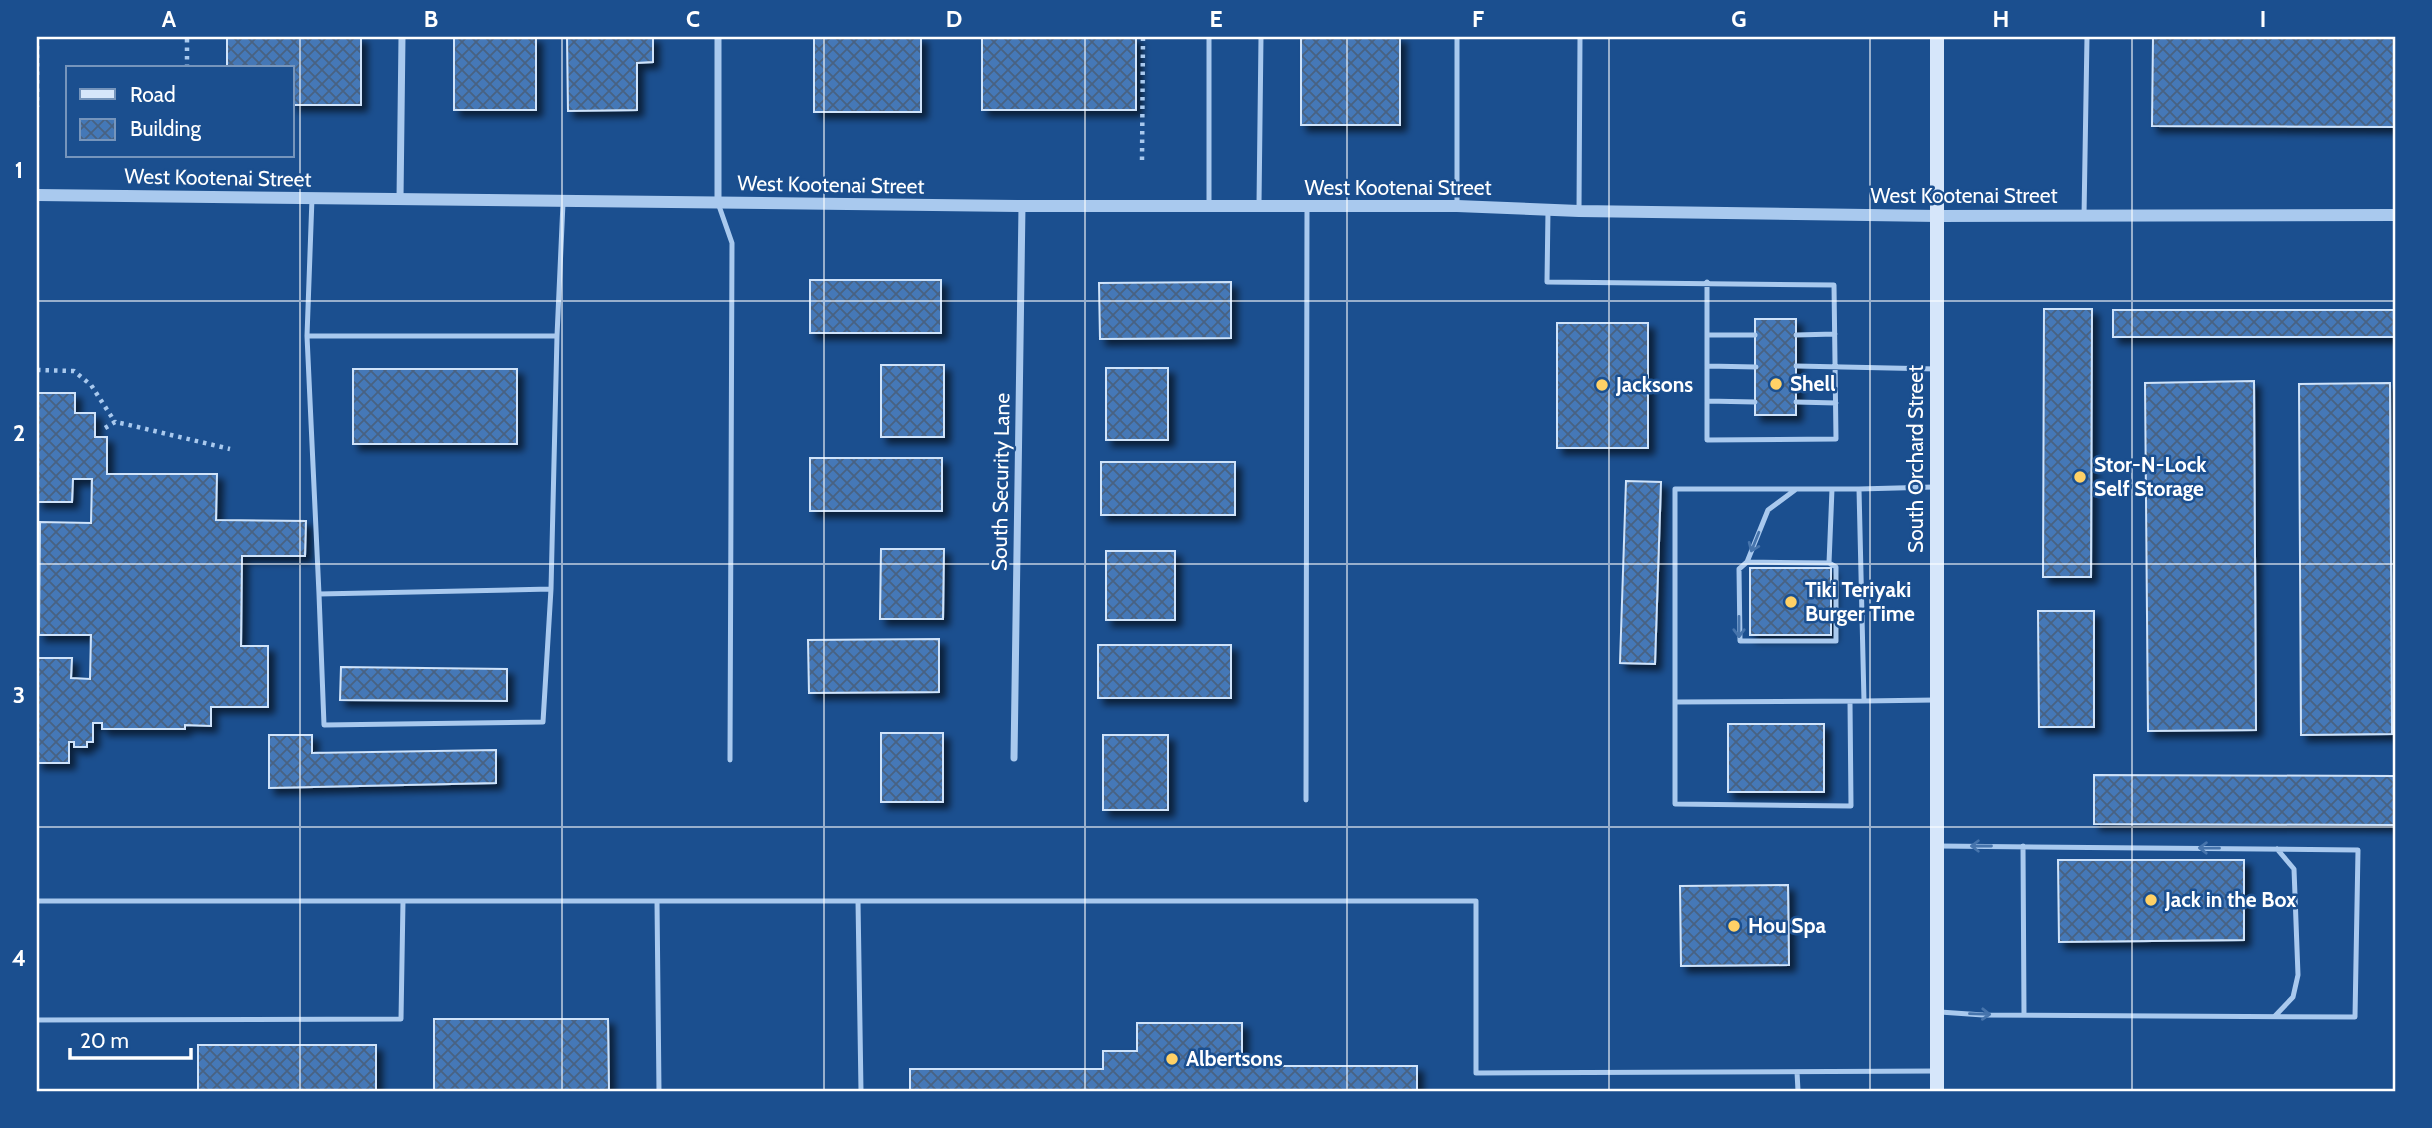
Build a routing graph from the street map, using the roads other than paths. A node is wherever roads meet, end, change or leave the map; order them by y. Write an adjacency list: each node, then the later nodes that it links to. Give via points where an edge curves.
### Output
1 (402, 37): 11 (street)
2 (718, 37): 13 (street)
3 (1209, 37): 15 (lane)
4 (1261, 37): 17 (lane)
5 (1457, 37): 16 (lane)
6 (1580, 37): 20 (lane)
7 (1937, 37): 22 (main road, South Orchard Street)
8 (2087, 37): 23 (lane)
9 (37, 195): 10 (street, West Kootenai Street)
10 (312, 198): 11 (street, West Kootenai Street); 29 (lane)
11 (400, 199): 12 (street, West Kootenai Street)
12 (563, 201): 13 (street, West Kootenai Street); 30 (lane)
13 (718, 203): 14 (street, West Kootenai Street); 53 (lane, via 732,243)
14 (1022, 206): 15 (street, West Kootenai Street); 52 (street, South Security Lane)
15 (1209, 206): 17 (street, West Kootenai Street)
16 (1457, 206): 18 (street, West Kootenai Street); 19 (street, West Kootenai Street)
17 (1259, 207): 18 (street, West Kootenai Street)
18 (1307, 207): 54 (lane)
19 (1548, 210): 20 (street, West Kootenai Street); 24 (lane, via 1547,282)
20 (1579, 211): 22 (street, West Kootenai Street)
21 (2395, 215): 23 (street, West Kootenai Street)
22 (1938, 216): 23 (street, West Kootenai Street); 35 (main road, South Orchard Street)
23 (2084, 216)
24 (1707, 282): 25 (lane, via 1834,285); 26 (lane)
25 (1835, 334): 28 (lane); 31 (lane)
26 (1707, 335): 27 (lane); 32 (lane)
27 (1755, 335)
28 (1796, 335)
29 (307, 336): 30 (lane); 47 (lane)
30 (557, 336): 46 (lane)
31 (1835, 365): 33 (lane); 35 (lane); 39 (lane)
32 (1707, 366): 34 (lane); 36 (lane)
33 (1796, 366)
34 (1756, 367)
35 (1938, 369): 40 (main road, South Orchard Street)
36 (1707, 401): 37 (lane); 39 (lane, via 1707,440 1836,439)
37 (1755, 402)
38 (1796, 402): 39 (lane)
39 (1836, 403)
40 (1937, 487): 42 (lane); 48 (main road, South Orchard Street)
41 (1832, 489): 42 (lane); 43 (lane); 45 (lane)
42 (1859, 489): 49 (lane)
43 (1795, 490): 44 (lane, one-way to 44, via 1768,510); 50 (lane, via 1675,489)
44 (1747, 562): 45 (lane); 45 (lane, one-way to 45, via 1739,569 1740,641 1836,641 1836,567)
45 (1829, 563)
46 (551, 589): 47 (lane); 47 (lane, via 543,722 324,725)
47 (319, 594)
48 (1937, 700): 49 (lane); 55 (main road, South Orchard Street)
49 (1864, 701): 51 (lane)
50 (1675, 702): 51 (lane); 51 (lane, via 1675,804 1851,806)
51 (1850, 702)
52 (1014, 758)
53 (730, 760)
54 (1306, 800)
55 (1938, 846): 56 (lane, one-way to 55); 62 (main road, South Orchard Street)
56 (2024, 846): 57 (lane, one-way to 56); 63 (lane)
57 (2277, 849): 64 (lane, via 2294,869 2298,975 2293,997); 64 (lane, via 2358,850 2355,1017)
58 (37, 901): 59 (lane)
59 (403, 901): 60 (lane); 65 (lane, via 401,1019)
60 (657, 901): 61 (lane); 68 (lane)
61 (858, 901): 67 (lane, via 1476,901 1476,1073); 69 (lane)
62 (1937, 1012): 63 (lane, one-way to 63); 66 (main road, South Orchard Street)
63 (2024, 1015): 64 (lane)
64 (2275, 1016)
65 (37, 1020)
66 (1937, 1071): 67 (lane); 71 (main road, South Orchard Street)
67 (1797, 1072): 70 (lane)
68 (659, 1091)
69 (861, 1091)
70 (1797, 1091)
71 (1937, 1091)

